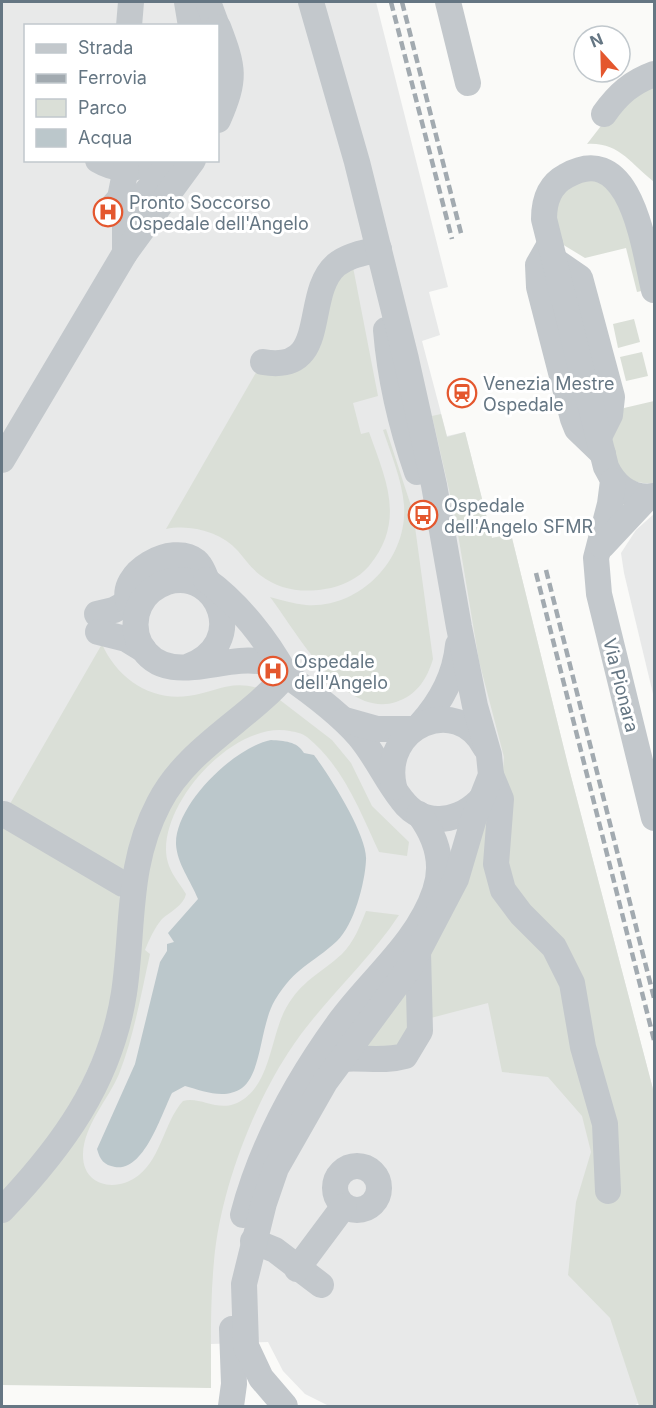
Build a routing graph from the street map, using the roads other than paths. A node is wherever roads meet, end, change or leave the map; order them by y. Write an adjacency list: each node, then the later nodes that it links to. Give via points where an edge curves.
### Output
1 (131, 2): 7 (street)
2 (187, 2): 8 (street)
3 (196, 2): 9 (street)
4 (208, 2): 10 (street)
5 (311, 2): 22 (street)
6 (448, 2): 13 (street)
7 (129, 24)
8 (191, 24)
9 (200, 24)
10 (216, 24)
11 (219, 31): 15 (street, via 232,79)
12 (654, 74): 14 (street, via 632,84)
13 (468, 83)
14 (604, 114)
15 (219, 118)
16 (102, 162): 18 (street)
17 (190, 162): 19 (street)
18 (126, 168): 19 (street, via 146,164); 21 (street, via 120,198)
19 (164, 180): 27 (street)
20 (643, 204): 23 (street, via 608,173 594,169 567,175 544,202); 24 (street)
21 (108, 212)
22 (380, 252): 25 (street, via 345,259 328,275 306,349 293,360); 33 (street, via 389,368 406,442 448,559)
23 (552, 252): 26 (street, via 580,278 612,397); 26 (street, via 538,265 539,287 573,419 577,429)
24 (653, 278)
25 (263, 362)
26 (601, 445): 28 (street)
27 (2, 460)
28 (613, 481): 29 (street, via 634,495); 30 (street, Via Pionara)
29 (651, 496): 30 (street)
30 (598, 551): 45 (street, Via Pionara, via 599,594)
31 (208, 593): 32 (street, via 168,582); 32 (street, via 198,562 186,556 168,556 150,562 137,573 129,587); 35 (street, via 240,640); 36 (street, via 223,625 216,647 199,663); 37 (street, via 223,592); 38 (street, via 220,581 242,593 307,675)
32 (132, 608): 34 (street); 34 (street, via 114,610 98,623)
33 (459, 627): 40 (street, via 448,685 438,704); 41 (street)
34 (144, 650): 36 (street, via 162,664)
35 (263, 662): 36 (street); 37 (street)
36 (187, 667)
37 (286, 675): 38 (street); 46 (street, via 211,741 169,786 141,843)
38 (320, 701): 39 (street)
39 (345, 720): 40 (street, via 377,729); 42 (street)
40 (416, 727): 41 (street, via 437,720 463,725 481,740); 42 (street, via 394,753)
41 (488, 776): 44 (street, via 474,807 455,818 441,820); 47 (street, via 456,879); 49 (street, via 501,799 496,864 503,890 554,947 572,983 583,1047 605,1124)
42 (394, 787): 44 (street, via 401,800)
43 (4, 814): 46 (street, via 123,884)
44 (419, 814): 56 (street, via 435,839 438,853 435,892 416,929 342,1019 308,1069 280,1113 258,1162 235,1261)
45 (654, 818)
46 (134, 886): 51 (street, via 124,994 105,1065 74,1126 43,1168)
47 (418, 952): 48 (street, via 389,998); 48 (street, via 420,1031 405,1056 386,1060 364,1056)
48 (341, 1059): 52 (street, via 276,1168)
49 (608, 1191)
50 (344, 1206): 53 (street)
51 (2, 1210)
52 (253, 1241): 53 (street, via 274,1250); 54 (street)
53 (297, 1269): 54 (street, via 263,1271); 55 (street)
54 (244, 1284): 57 (street, via 246,1346 261,1378)
55 (321, 1285)
56 (231, 1407)
57 (285, 1407)

